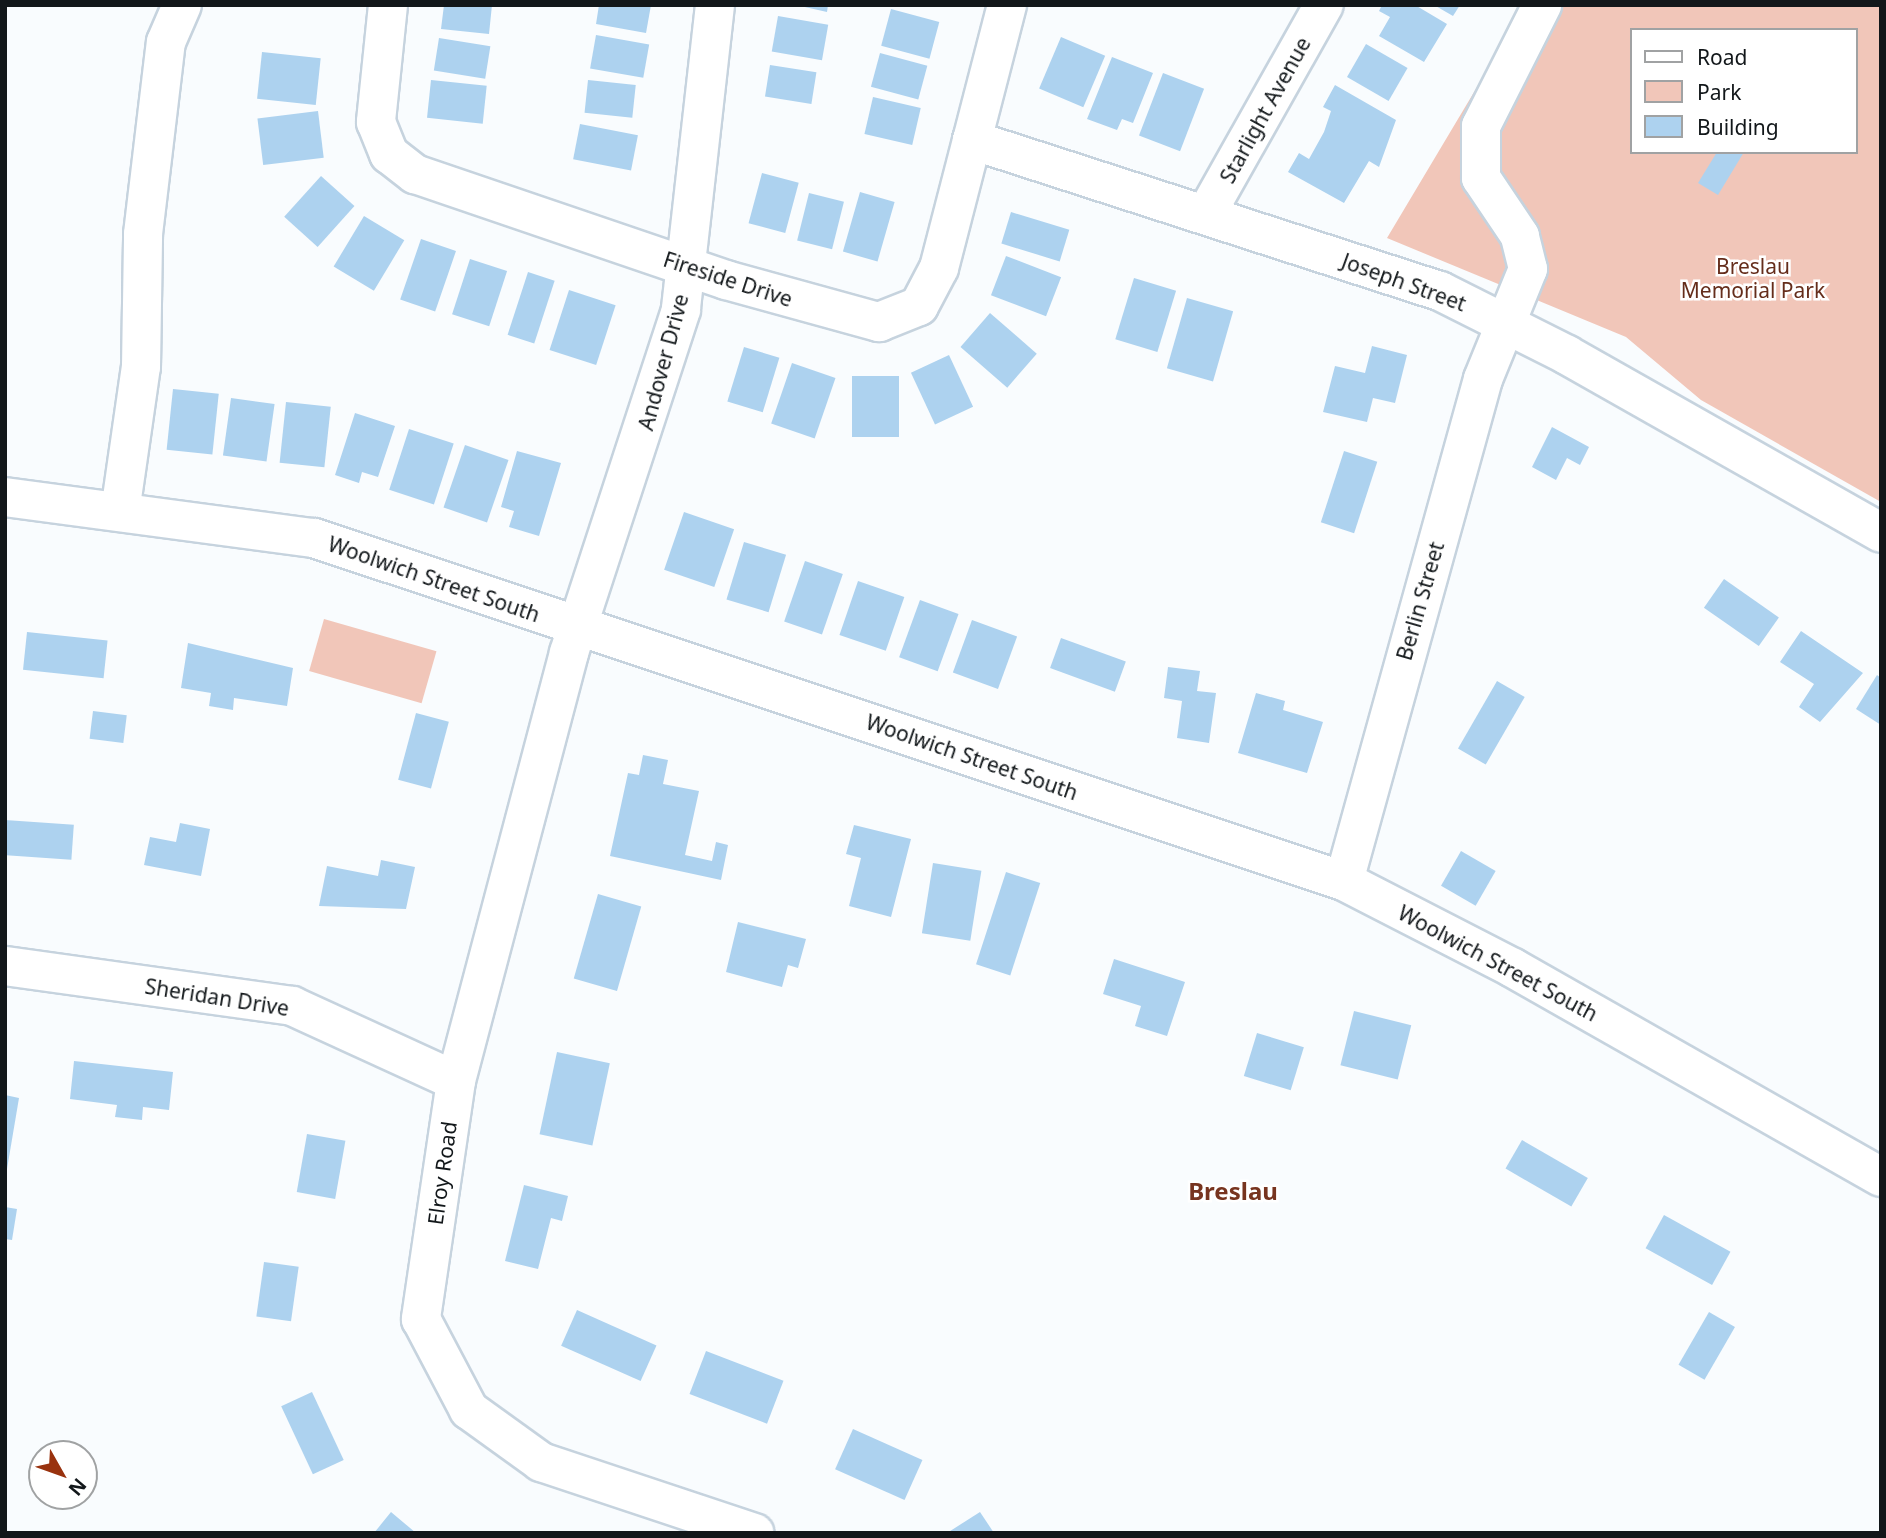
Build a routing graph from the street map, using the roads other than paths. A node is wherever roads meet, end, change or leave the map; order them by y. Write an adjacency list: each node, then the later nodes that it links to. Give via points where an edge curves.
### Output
1 (182, 5): 12 (street, via 166,42 143,234 141,367)
2 (388, 5): 9 (street, Fireside Drive, via 376,122 400,164)
3 (715, 5): 9 (street, Andover Drive)
4 (1007, 5): 7 (street, Fireside Drive)
5 (1324, 5): 8 (street, Starlight Avenue)
6 (1542, 5): 10 (street, Berlin Street, via 1481,126 1481,178 1520,236 1528,269)
7 (972, 140): 8 (street, Joseph Street); 9 (street, Fireside Drive, via 939,268 919,306 901,316 859,320)
8 (1206, 214): 10 (street, Joseph Street, via 1440,291)
9 (685, 265): 14 (street, Andover Drive, via 662,382)
10 (1505, 323): 13 (street, Joseph Street); 15 (street, Berlin Street, via 1483,379)
11 (5, 497): 12 (street, Woolwich Street South)
12 (120, 512): 14 (street, Woolwich Street South, via 314,538)
13 (1881, 533)
14 (578, 627): 15 (street, Woolwich Street South); 17 (street, Elroy Road)
15 (1343, 881): 18 (street, Woolwich Street South, via 1513,968)
16 (5, 967): 17 (street, Sheridan Drive, via 292,1006)
17 (456, 1081): 19 (street, Elroy Road, via 421,1319 469,1410 541,1462)
18 (1881, 1177)
19 (754, 1533)

